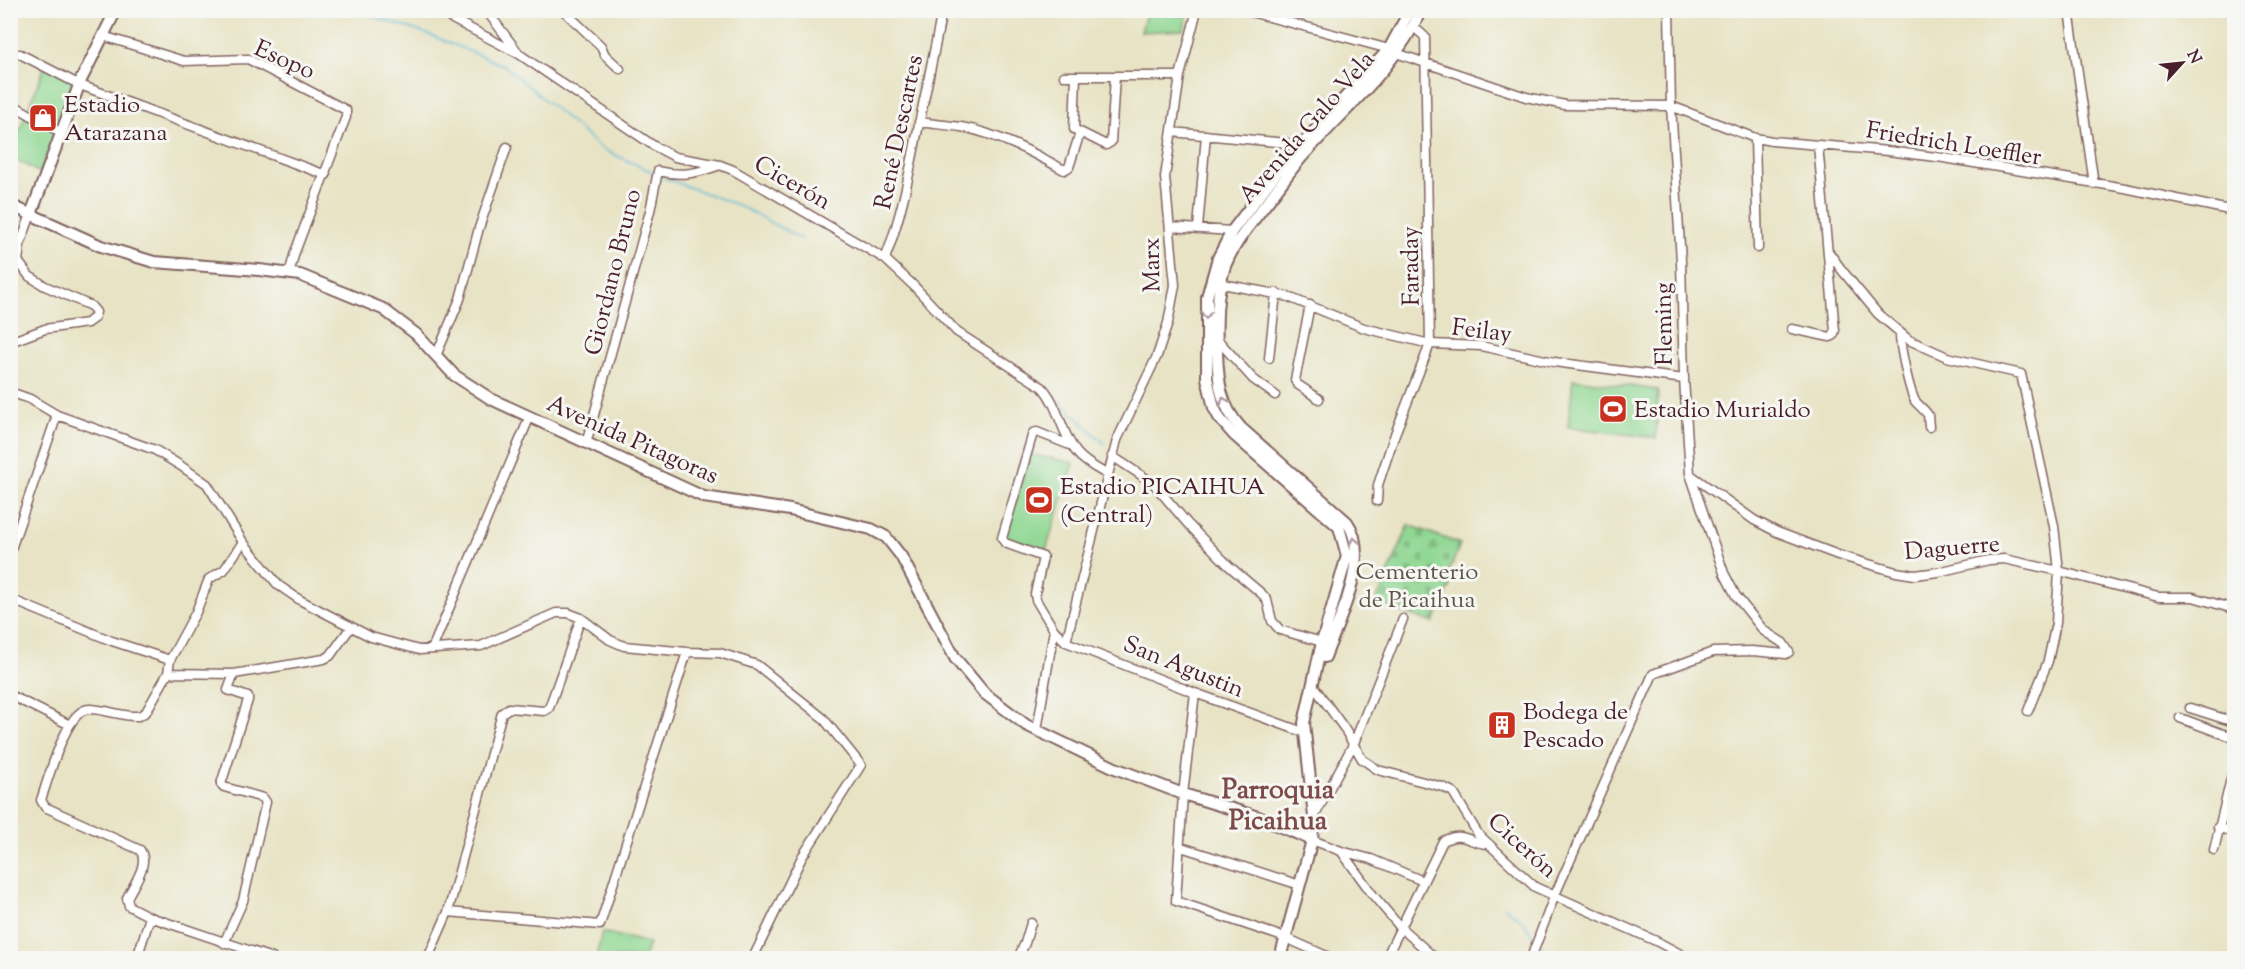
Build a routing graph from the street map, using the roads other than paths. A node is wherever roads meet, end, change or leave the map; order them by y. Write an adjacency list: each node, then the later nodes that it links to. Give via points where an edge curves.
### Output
1 (116, 10): 13 (main road)
2 (435, 10): 16 (street, Cicerón)
3 (486, 10): 16 (street)
4 (563, 10): 18 (street)
5 (942, 10): 26 (street, René Descartes)
6 (1197, 10): 22 (street, Marx)
7 (1243, 10): 14 (street)
8 (1410, 10): 14 (main road, Avenida Galo Vela)
9 (1422, 10): 12 (main road, Avenida Galo Vela)
10 (1669, 10): 25 (street, Fleming)
11 (2069, 10): 37 (street)
12 (1414, 27): 14 (main road, Avenida Galo Vela); 17 (street, Faraday, via 1425,37)
13 (103, 36): 23 (main road); 36 (street, Esopo, via 184,61 248,59 344,108 346,117)
14 (1392, 51): 17 (street); 34 (main road, Avenida Galo Vela, via 1382,72)
15 (20, 54): 23 (street)
16 (519, 54): 35 (street, Cicerón, via 675,157)
17 (1426, 63): 25 (street, via 1526,97 1565,105); 55 (street, Faraday)
18 (620, 69)
19 (1064, 76): 20 (street)
20 (1076, 76): 21 (street); 29 (street, via 1074,129)
21 (1114, 76): 22 (street); 29 (street, via 1111,142 1106,146)
22 (1180, 76): 27 (street, Marx)
23 (80, 85): 28 (main road); 36 (street)
24 (10, 103): 28 (street)
25 (1671, 106): 31 (street, Friedrich Loeffler); 58 (street, Fleming)
26 (920, 123): 29 (street, via 978,132 1064,170 1069,167); 46 (street, René Descartes, via 897,228)
27 (1172, 132): 30 (street); 41 (street, Marx, via 1165,177)
28 (61, 133): 40 (main road)
29 (1080, 133)
30 (1206, 135): 34 (street); 42 (street)
31 (1755, 138): 32 (street, Friedrich Loeffler); 44 (street)
32 (1818, 145): 37 (street, Friedrich Loeffler, via 1944,158); 45 (street)
33 (507, 147): 56 (street, via 460,299)
34 (1305, 147): 43 (main road, Avenida Galo Vela); 48 (main road, Avenida Galo Vela, via 1241,236)
35 (720, 165): 46 (street, Cicerón); 65 (street, Giordano Bruno, via 694,174 657,176)
36 (326, 175): 47 (street)
37 (2094, 184): 39 (street, Friedrich Loeffler)
38 (10, 205): 40 (main road, Avenida Pitagoras)
39 (2235, 211)
40 (31, 214): 47 (main road, Avenida Pitagoras, via 101,246 154,262); 54 (street, via 18,261 29,276 96,312 87,323 45,329)
41 (1170, 227): 42 (street); 67 (street, Marx, via 1175,285 1168,323)
42 (1198, 228): 43 (street)
43 (1232, 231): 48 (main road, Avenida Galo Vela, via 1218,258)
44 (1758, 248)
45 (1828, 251): 51 (street, via 1834,334 1830,337); 52 (street, via 1866,300)
46 (885, 259): 66 (street, Cicerón, via 957,332 1045,391)
47 (289, 274): 56 (main road, Avenida Pitagoras, via 383,309 416,334)
48 (1215, 282): 49 (street, Feilay); 53 (main road, Avenida Galo Vela); 81 (main road, Avenida Galo Vela, one-way to 81, via 1206,314 1207,378 1214,408 1234,435 1339,527 1345,542 1344,570)
49 (1276, 293): 50 (street, Feilay); 57 (street)
50 (1310, 305): 55 (street, Feilay, via 1364,328); 61 (street, via 1295,380)
51 (1792, 329)
52 (1900, 334): 64 (street, via 1913,393 1928,415); 73 (street, via 1947,357 2021,374 2054,526)
53 (1216, 338): 60 (street, via 1253,379); 87 (main road, Avenida Galo Vela, one-way to 53, via 1321,668 1353,578 1354,536 1347,522 1232,417 1220,391)
54 (10, 342)
55 (1430, 344): 58 (street, Feilay, via 1481,346 1554,362); 70 (street, Faraday, via 1395,434 1378,485)
56 (436, 356): 63 (main road, Avenida Pitagoras, via 471,387)
57 (1269, 358)
58 (1684, 380): 68 (street, Fleming)
59 (10, 393): 62 (street, via 30,399)
60 (1275, 395)
61 (1319, 399)
62 (57, 415): 71 (street, via 155,450 181,466 207,484); 72 (street)
63 (530, 416): 65 (main road, Avenida Pitagoras); 82 (street)
64 (1929, 427)
65 (586, 444): 95 (main road, Avenida Pitagoras, via 711,499 790,510 871,529 886,537 901,556 955,658 984,693)
66 (1072, 446): 69 (street, Cicerón, via 1078,455); 79 (street, via 1033,433 1002,538 1005,543 1042,555 1035,594)
67 (1112, 456): 69 (street, Marx); 81 (street, via 1154,483 1187,523 1262,594 1272,621 1280,630)
68 (1690, 474): 73 (street, Daguerre, via 1777,532 1871,566 1915,575 2004,560); 111 (street, Fleming, via 1724,573 1736,596 1764,631 1783,643 1789,652 1713,652 1653,674)
69 (1108, 475): 80 (street, Marx)
70 (1377, 501)
71 (243, 542): 78 (street, via 278,585); 84 (street, via 224,570 209,579)
72 (10, 552)
73 (2059, 571): 75 (street, Daguerre, via 2158,597 2193,597); 91 (street, via 2048,661)
74 (10, 599): 84 (street)
75 (2235, 609)
76 (581, 618): 82 (street, via 556,614 481,646); 83 (street, via 624,646); 112 (street, via 549,708 509,708 502,713)
77 (1403, 619): 98 (street)
78 (351, 627): 82 (street, via 405,647); 86 (street, via 324,659)
79 (1054, 630): 80 (street, San Agustin); 95 (street)
80 (1066, 642): 88 (street, San Agustin)
81 (1322, 642): 87 (main road, Avenida Galo Vela)
82 (432, 649)
83 (687, 652): 112 (street, via 600,925); 121 (street, via 720,653 757,665 823,718 861,765 802,858)
84 (170, 660): 85 (street)
85 (168, 673): 86 (street); 94 (street, via 144,714 136,717 87,709)
86 (234, 674): 117 (street, via 228,690 248,700 221,783 266,802 243,901)
87 (1313, 680): 96 (main road, Avenida Galo Vela); 98 (street, Cicerón)
88 (1195, 693): 96 (street, San Agustin); 100 (street)
89 (10, 695): 94 (street)
90 (2190, 708): 93 (street)
91 (2028, 711)
92 (2180, 718): 97 (street)
93 (2235, 722)
94 (68, 724): 113 (street, via 41,802 140,850 144,865 126,900 129,906)
95 (1037, 730): 100 (main road, Avenida Pitagoras, via 1115,768)
96 (1303, 732): 101 (main road, Avenida Galo Vela)
97 (2235, 738)
98 (1354, 743): 101 (street); 105 (street, Cicerón, via 1362,759 1378,770 1453,792 1471,825)
99 (2235, 766): 102 (street)
100 (1183, 794): 104 (main road, Avenida Pitagoras, via 1258,817); 106 (street)
101 (1314, 817): 104 (main road, Avenida Galo Vela)
102 (2218, 827): 103 (street); 107 (street)
103 (2235, 832)
104 (1312, 840): 108 (street); 110 (main road, Avenida Galo Vela)
105 (1489, 844): 109 (street, via 1453,836 1443,841); 111 (street, Cicerón, via 1535,887)
106 (1181, 847): 110 (street); 116 (street, via 1176,901)
107 (2214, 850)
108 (1341, 851): 109 (street); 115 (street)
109 (1423, 881): 115 (street)
110 (1300, 885): 116 (main road, Avenida Galo Vela)
111 (1554, 897): 127 (street); 128 (street, Cicerón)
112 (448, 912): 120 (street)
113 (150, 917): 117 (street); 118 (street)
114 (1031, 923): 122 (street)
115 (1400, 927): 125 (street); 126 (street)
116 (1286, 938): 123 (main road, Avenida Galo Vela); 124 (street)
117 (224, 943): 119 (street)
118 (137, 958)
119 (272, 958)
120 (428, 958)
121 (753, 958)
122 (1018, 958)
123 (1280, 958)
124 (1331, 958)
125 (1386, 958)
126 (1435, 958)
127 (1531, 958)
128 (1688, 958)

